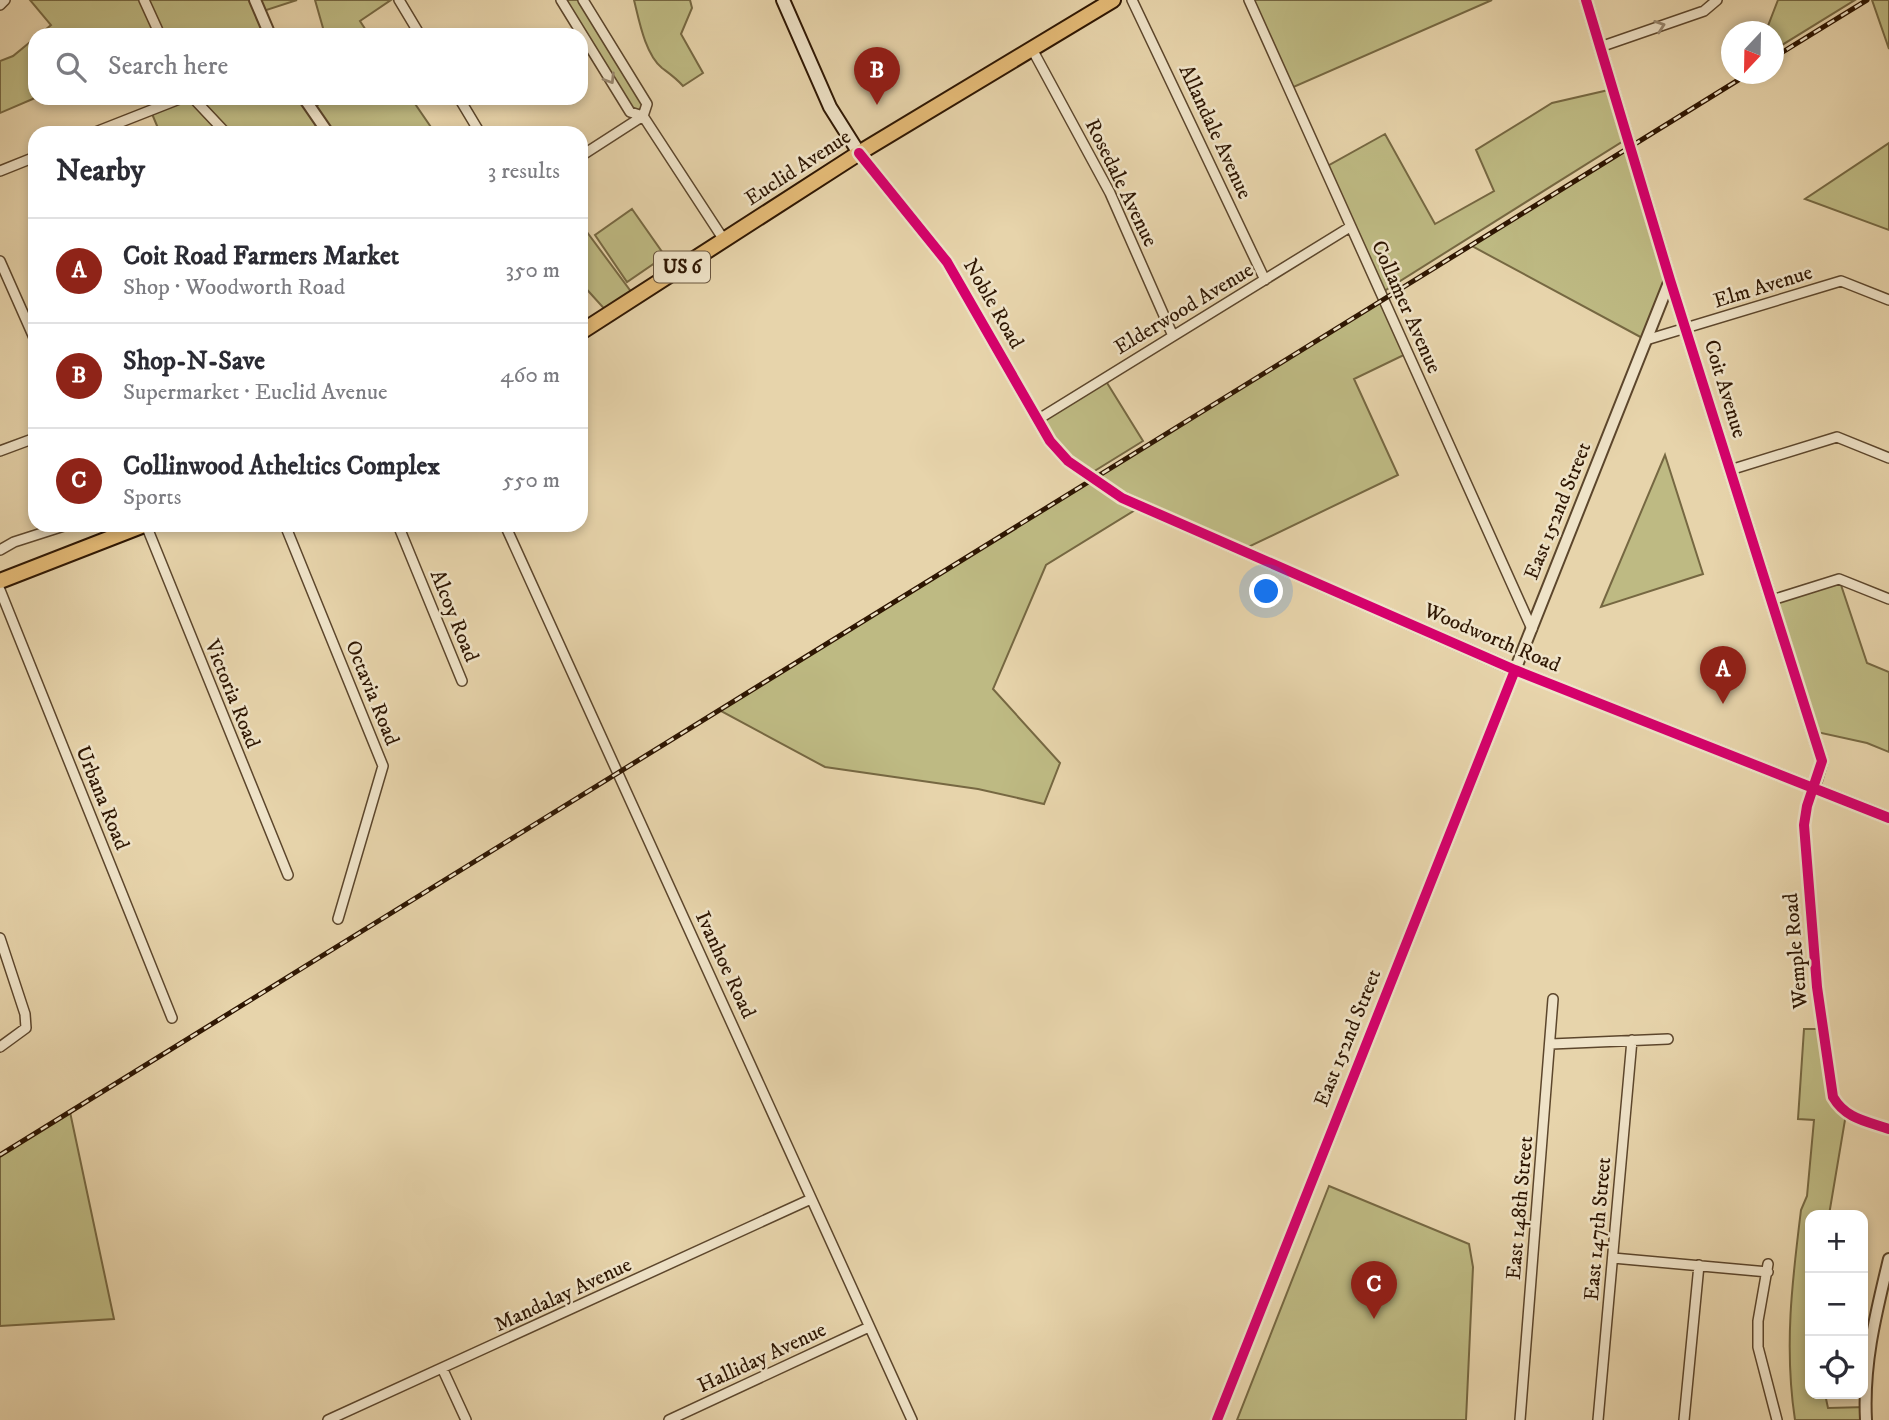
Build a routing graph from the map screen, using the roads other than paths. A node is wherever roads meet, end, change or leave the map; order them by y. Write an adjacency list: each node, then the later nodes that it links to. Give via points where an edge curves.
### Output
1 (5, 0): 13 (street)
2 (144, 0): 16 (street)
3 (255, 0): 17 (street)
4 (399, 0): 18 (street)
5 (561, 0): 15 (street)
6 (583, 0): 14 (street)
7 (783, 0): 33 (main road, Noble Road, via 830,107)
8 (1112, 0): 22 (main road, Euclid Avenue / US 6)
9 (1132, 0): 39 (street, Allandale Avenue)
10 (1249, 0): 36 (street, Collamer Avenue)
11 (1586, 0): 21 (street, Coit Avenue)
12 (1717, 0): 21 (street, one-way to 12, via 1704,11)
13 (0, 5)
14 (592, 15): 15 (street); 27 (street, via 647,104)
15 (576, 24): 19 (street, one-way to 19)
16 (157, 28)
17 (268, 28)
18 (416, 28)
19 (578, 28)
20 (588, 44): 27 (street, one-way to 27, via 630,112)
21 (1600, 47): 40 (street, Coit Avenue)
22 (1032, 49): 33 (main road, Euclid Avenue / US 6); 45 (street, Rosedale Avenue, via 1110,193)
23 (165, 105): 28 (street)
24 (200, 105): 29 (street)
25 (309, 105): 30 (street)
26 (463, 105): 31 (street)
27 (643, 116): 32 (street); 37 (street)
28 (116, 126)
29 (219, 126)
30 (323, 126)
31 (476, 126)
32 (588, 151)
33 (859, 153): 37 (main road, Euclid Avenue / US 6); 47 (street, Noble Road, via 947,262)
34 (28, 160): 35 (street)
35 (0, 171)
36 (1350, 227): 39 (street, Elderwood Avenue); 64 (street, Collamer Avenue)
37 (724, 240): 43 (main road, Euclid Avenue / US 6)
38 (0, 261): 42 (street)
39 (1265, 280): 45 (street, Elderwood Avenue)
40 (1670, 280): 44 (street, Coit Avenue); 46 (street, East 152nd Street)
41 (1889, 300): 44 (street, Elm Avenue, via 1841,281)
42 (28, 324)
43 (588, 327)
44 (1687, 328): 46 (street, Elm Avenue); 51 (street, Coit Avenue)
45 (1173, 335): 47 (street, Elderwood Avenue)
46 (1646, 340): 64 (street, East 152nd Street)
47 (1037, 420): 52 (street, Noble Road, via 1059,451)
48 (28, 441): 49 (street)
49 (0, 451)
50 (1889, 458): 51 (street, via 1837,437)
51 (1730, 470): 63 (street, Coit Avenue)
52 (1088, 475): 65 (street, Woodworth Road, via 1129,502)
53 (48, 532): 59 (street)
54 (127, 532): 60 (main road)
55 (148, 532): 69 (street, Victoria Road)
56 (288, 532): 70 (street, Octavia Road, via 383,765)
57 (401, 532): 66 (street, Alcoy Road)
58 (508, 532): 79 (street, Ivanhoe Road)
59 (0, 550)
60 (0, 581)
61 (0, 590): 73 (street, Urbana Road)
62 (1889, 599): 63 (street, via 1839,579)
63 (1772, 600): 67 (street, Coit Avenue, via 1822,761)
64 (1532, 629): 65 (street, East 152nd Street)
65 (1515, 670): 67 (street, Woodworth Road); 90 (street, East 152nd Street)
66 (462, 681)
67 (1814, 788): 68 (street, Woodworth Road); 78 (street, Wemple Road, via 1804,825 1816,987 1833,1097 1850,1116)
68 (1889, 818)
69 (288, 874)
70 (338, 919)
71 (0, 939): 77 (street, via 26,1028)
72 (1553, 999): 76 (street, East 148th Street)
73 (172, 1018)
74 (1668, 1039): 75 (street)
75 (1632, 1040): 76 (street); 80 (street, East 147th Street)
76 (1551, 1044): 91 (street, East 148th Street)
77 (0, 1047)
78 (1889, 1129)
79 (811, 1199): 83 (street, Ivanhoe Road); 84 (street, Mandalay Avenue)
80 (1614, 1258): 82 (street); 92 (street, East 147th Street)
81 (1889, 1259): 95 (street, via 1868,1345)
82 (1699, 1265): 93 (street); 94 (street, via 1768,1268 1758,1347)
83 (869, 1327): 88 (street, Halliday Avenue); 89 (street, Ivanhoe Road)
84 (443, 1370): 85 (street, Mandalay Avenue); 87 (street)
85 (350, 1415): 86 (street, Mandalay Avenue)
86 (328, 1420)
87 (466, 1420)
88 (669, 1420)
89 (912, 1420)
90 (1217, 1420)
91 (1520, 1420)
92 (1598, 1420)
93 (1684, 1420)
94 (1777, 1420)
95 (1866, 1420)

